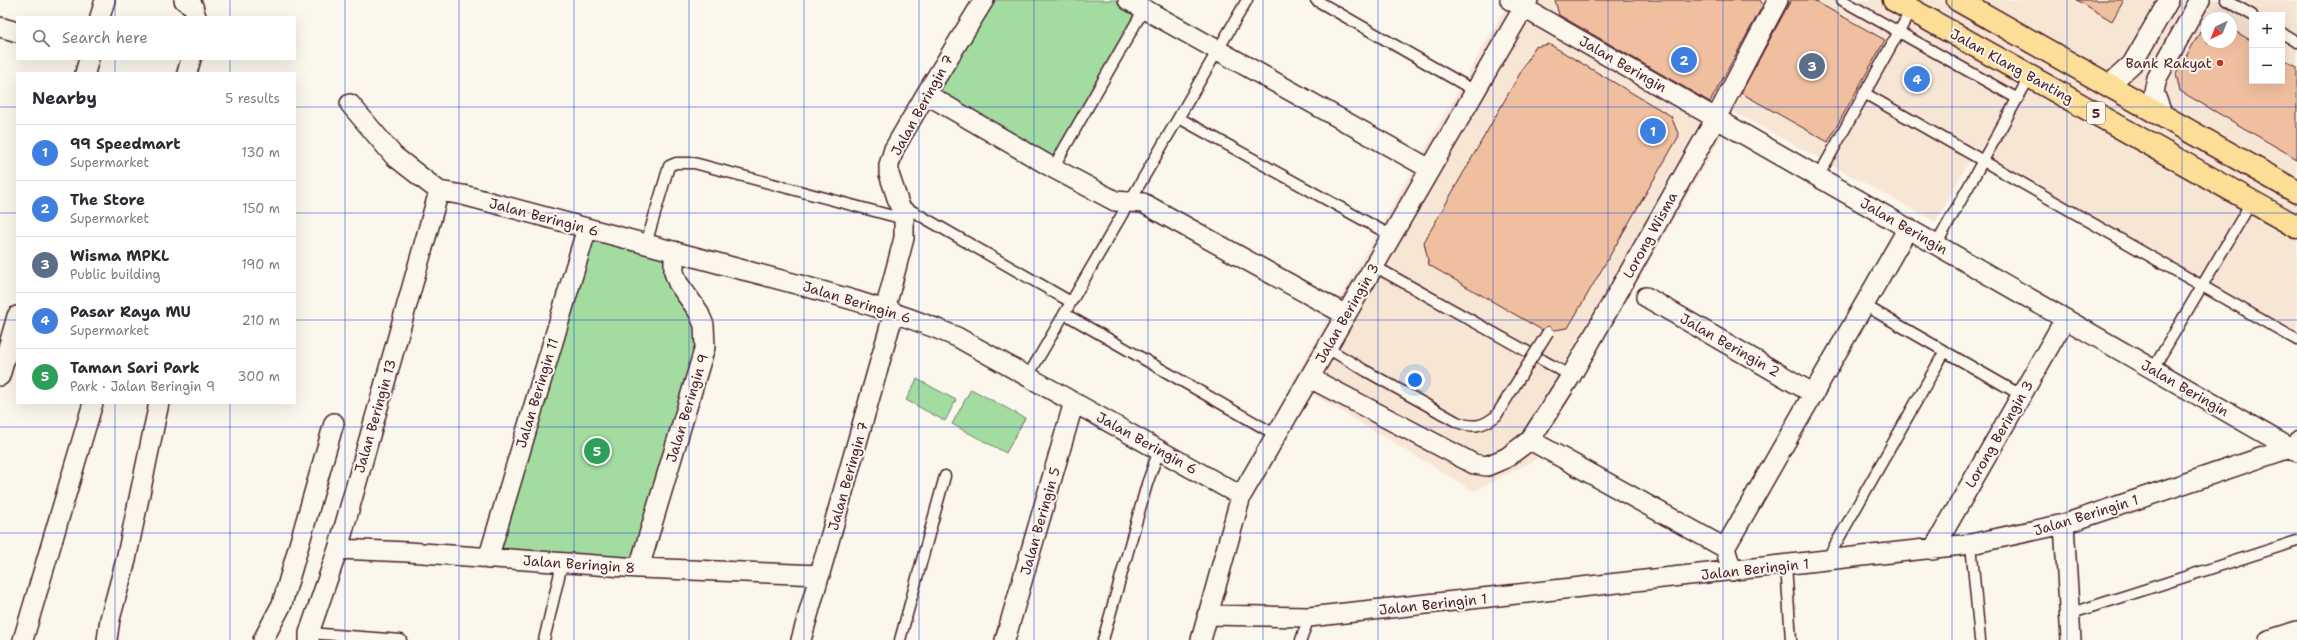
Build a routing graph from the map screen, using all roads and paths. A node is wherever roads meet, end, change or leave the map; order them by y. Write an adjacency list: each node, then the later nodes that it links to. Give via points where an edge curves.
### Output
1 (105, 0): 16 (street)
2 (184, 0): 17 (street, via 192,6)
3 (984, 0): 31 (street, Jalan Beringin 7)
4 (1247, 0): 23 (lane)
5 (1316, 0): 30 (lane)
6 (1778, 0): 37 (street, Lorong Wisma)
7 (1842, 0): 20 (lane)
8 (1958, 0): 29 (highway, 5)
9 (2169, 0): 29 (street, via 2132,64)
10 (2200, 0): 35 (street, via 2157,78 2154,92)
11 (2226, 0): 15 (lane)
12 (1521, 2): 30 (street, Jalan Beringin 3); 37 (street, Jalan Beringin)
13 (1136, 4): 23 (street); 39 (lane)
14 (1903, 5): 20 (lane); 28 (highway, Jalan Klang Banting / 5)
15 (2249, 13)
16 (100, 16)
17 (196, 16)
18 (0, 27): 19 (street)
19 (16, 32)
20 (1898, 32): 32 (lane); 33 (lane)
21 (2285, 35): 22 (lane)
22 (2297, 42)
23 (1218, 50): 36 (lane); 40 (street)
24 (89, 60): 26 (street)
25 (191, 60): 27 (street)
26 (85, 72)
27 (187, 72)
28 (2030, 76): 33 (lane); 44 (highway, Jalan Klang Banting / 5)
29 (2109, 85): 35 (highway, 5)
30 (1476, 91): 40 (street, Jalan Beringin 3)
31 (926, 94): 39 (street); 46 (street, Jalan Beringin 7, via 894,149 889,165 889,174)
32 (1864, 94): 38 (lane); 41 (lane)
33 (2018, 99): 38 (lane)
34 (350, 104): 42 (street, via 394,156)
35 (2163, 116): 43 (highway, 5)
36 (1179, 118): 45 (lane); 50 (lane)
37 (1716, 118): 41 (street, Jalan Beringin); 71 (street, Lorong Wisma)
38 (1983, 161): 52 (lane); 55 (lane)
39 (1053, 168): 45 (street, via 1115,201)
40 (1430, 169): 50 (street, Jalan Beringin 3)
41 (1818, 177): 49 (street, Jalan Beringin)
42 (439, 191): 48 (street, Jalan Beringin 6); 89 (street, Jalan Beringin 13)
43 (2297, 192)
44 (2252, 202): 47 (highway, Jalan Klang Banting / 5); 55 (lane)
45 (1128, 204): 57 (lane); 61 (street, via 1143,203)
46 (902, 211): 51 (lane, via 694,163 676,163 669,166); 57 (lane); 59 (street, Jalan Beringin 7, via 904,238)
47 (2297, 227)
48 (586, 228): 51 (street, Jalan Beringin 6); 91 (street, Jalan Beringin 11)
49 (1908, 228): 52 (street, Jalan Beringin); 58 (street)
50 (1392, 236): 54 (street, Jalan Beringin 3)
51 (646, 244): 53 (street, Jalan Beringin 6)
52 (1936, 244): 62 (street, Jalan Beringin)
53 (674, 251): 59 (street, Jalan Beringin 6); 95 (street, Jalan Beringin 9, via 674,272 704,325 705,347)
54 (1374, 266): 61 (street, Jalan Beringin 3); 71 (lane)
55 (2202, 286): 65 (lane); 68 (lane)
56 (1646, 297): 73 (street, Jalan Beringin 2)
57 (1072, 302): 60 (lane)
58 (1864, 305): 67 (lane); 73 (street)
59 (889, 311): 70 (street, Jalan Beringin 6, via 957,337); 97 (street, Jalan Beringin 7)
60 (1065, 314): 70 (lane); 79 (lane)
61 (1346, 315): 66 (street, Jalan Beringin 3)
62 (2065, 319): 68 (street, Jalan Beringin); 74 (street, Lorong Beringin 3)
63 (16, 320): 69 (street)
64 (1548, 332): 66 (lane, bridge, via 1496,416 1484,425 1470,427 1456,422)
65 (2297, 340)
66 (1327, 348): 72 (street, Jalan Beringin 3)
67 (1945, 352): 74 (lane); 92 (lane)
68 (2153, 369): 81 (street, Jalan Beringin)
69 (0, 376)
70 (1028, 376): 75 (street, Jalan Beringin 6)
71 (1571, 376): 80 (street, Lorong Wisma)
72 (1310, 378): 79 (street, Jalan Beringin 3); 80 (street, Lorong Wisma, via 1474,464 1487,466 1506,458)
73 (1814, 394): 88 (street)
74 (2022, 395): 90 (street, Lorong Beringin 3)
75 (1074, 402): 82 (street, Jalan Beringin 6); 110 (street, Jalan Beringin 5)
76 (93, 404): 103 (street)
77 (159, 404): 104 (street)
78 (334, 423): 105 (street, via 282,604)
79 (1276, 435): 84 (street, Jalan Beringin 3)
80 (1530, 440): 88 (street)
81 (2295, 445): 85 (street, Jalan Beringin 1)
82 (1159, 450): 84 (street, Jalan Beringin 6); 111 (lane)
83 (945, 476): 109 (lane)
84 (1241, 496): 99 (street, Jalan Beringin 3)
85 (2064, 524): 87 (street, Jalan Beringin 1); 98 (street)
86 (2297, 541): 98 (lane)
87 (1971, 544): 90 (street, Jalan Beringin 1); 115 (lane)
88 (1725, 548): 96 (street)
89 (338, 549): 91 (street, Jalan Beringin 8); 102 (street, Jalan Beringin 13)
90 (1934, 550): 92 (street, Jalan Beringin 1)
91 (488, 559): 93 (street, Jalan Beringin 8)
92 (1826, 561): 94 (street, Jalan Beringin 1)
93 (562, 564): 95 (street, Jalan Beringin 8); 107 (lane)
94 (1786, 565): 96 (street, Jalan Beringin 1); 114 (lane)
95 (639, 568): 97 (street, Jalan Beringin 8)
96 (1732, 571): 100 (street, Jalan Beringin 1)
97 (820, 575): 108 (street, Jalan Beringin 7)
98 (2069, 614): 116 (street)
99 (1207, 615): 100 (street, Jalan Beringin 1); 112 (street, Jalan Beringin 3)
100 (1309, 617): 113 (lane)
101 (2297, 631): 117 (street)
102 (309, 637): 106 (lane)
103 (23, 640)
104 (107, 640)
105 (263, 640)
106 (401, 640)
107 (544, 640)
108 (801, 640)
109 (900, 640)
110 (1005, 640)
111 (1103, 640)
112 (1201, 640)
113 (1301, 640)
114 (1792, 640)
115 (1980, 640)
116 (2071, 640)
117 (2269, 640)

